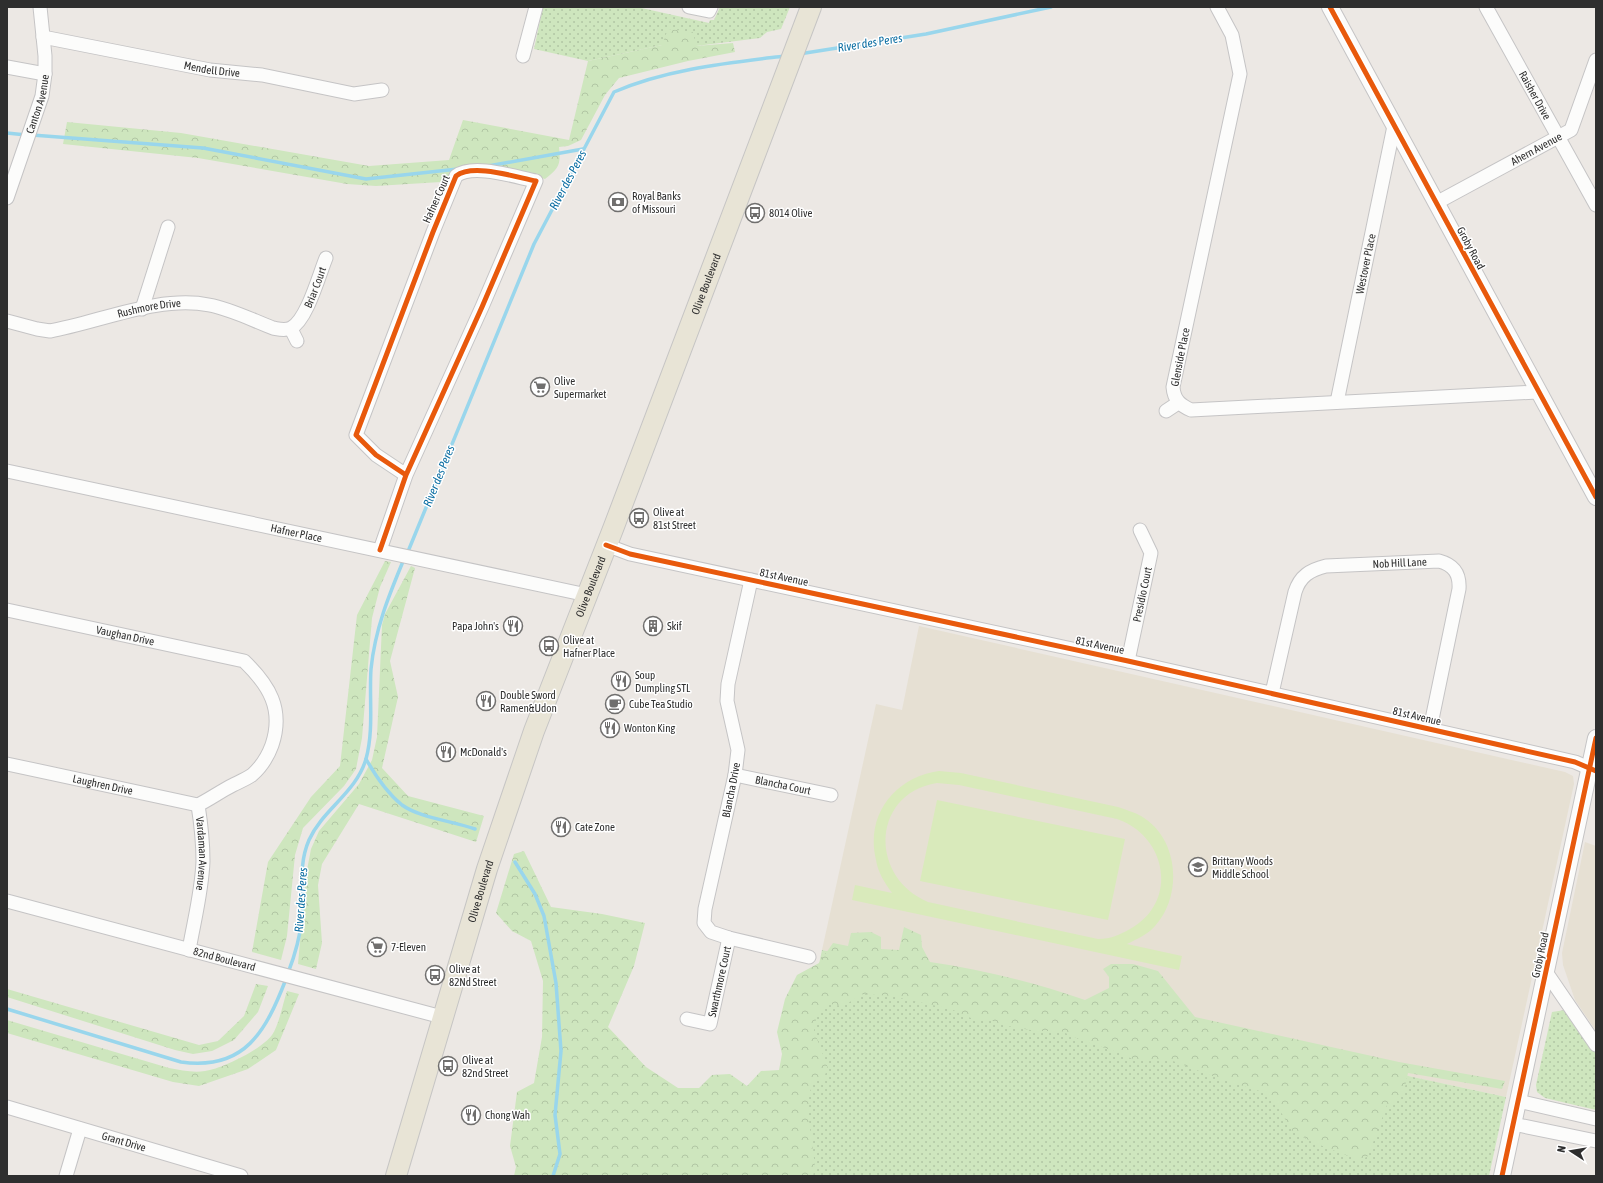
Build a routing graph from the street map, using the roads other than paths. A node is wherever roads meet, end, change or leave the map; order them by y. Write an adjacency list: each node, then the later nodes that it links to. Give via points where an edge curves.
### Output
1 (40, 7): 9 (street, Canton Avenue)
2 (536, 7): 10 (street)
3 (689, 7): 7 (street)
4 (1217, 7): 28 (street, Glenside Place, via 1232,35 1240,74 1173,387)
5 (1330, 7): 15 (street, Groby Road)
6 (1486, 7): 16 (street, Raisher Drive)
7 (710, 9)
8 (808, 16): 34 (main road, Olive Boulevard)
9 (43, 37): 13 (street, Canton Avenue); 14 (street, Mendell Drive, via 210,70 262,75 354,94)
10 (523, 56)
11 (1596, 60): 16 (street, Ahern Avenue, via 1571,130)
12 (7, 67): 13 (street)
13 (45, 74): 17 (street, Canton Avenue, via 42,96)
14 (382, 90)
15 (1394, 126): 18 (street, Groby Road); 27 (street, Westover Place)
16 (1559, 137): 18 (street, Ahern Avenue); 19 (street, Raisher Drive)
17 (7, 198)
18 (1436, 203): 26 (street, Groby Road)
19 (1596, 204)
20 (168, 227): 22 (street)
21 (326, 258): 24 (street, Briar Court, via 303,316)
22 (142, 309): 23 (street, Rushmore Drive, via 50,331 37,330); 24 (street, Rushmore Drive, via 187,303 209,305 273,328)
23 (7, 320)
24 (290, 329): 25 (street)
25 (297, 341)
26 (1537, 392): 27 (street, Glenside Place); 32 (street, Groby Road)
27 (1337, 402): 28 (street, Glenside Place, via 1191,410)
28 (1178, 403): 29 (street)
29 (1166, 411)
30 (7, 471): 35 (street, Hafner Place)
31 (406, 475): 31 (street, Hafner Court, via 376,455 356,435 456,176 463,171 479,170 536,181); 35 (street, Hafner Court)
32 (1596, 498)
33 (1140, 530): 40 (street, Presidio Court, via 1151,553)
34 (606, 545): 36 (street, 81st Avenue, via 630,554); 37 (main road, Olive Boulevard)
35 (384, 551): 37 (street, Hafner Place)
36 (751, 580): 40 (street, 81st Avenue); 46 (street, Blancha Drive, via 728,684 727,702 738,750)
37 (587, 595): 54 (main road, Olive Boulevard, via 528,749 487,869)
38 (7, 610): 39 (street, Vaughan Drive)
39 (244, 661): 48 (street, Vardaman Avenue, via 256,673 274,700 276,734 260,767)
40 (1128, 661): 41 (street, 81st Avenue)
41 (1272, 693): 42 (street, 81st Avenue); 42 (street, Nob Hill Lane, via 1295,592 1305,575 1326,566 1439,560 1456,570 1460,580)
42 (1430, 729): 45 (street, 81st Avenue, via 1575,762)
43 (1596, 738): 45 (street, Groby Road)
44 (7, 764): 48 (street, Laughren Drive)
45 (1593, 770): 53 (street, Groby Road)
46 (735, 775): 47 (street, Blancha Court); 50 (street, Blancha Drive, via 704,923 711,932)
47 (831, 795)
48 (198, 806): 51 (street, Vardaman Avenue, via 203,862)
49 (7, 901): 51 (street, 82nd Boulevard)
50 (728, 938): 52 (street, Blancha Drive); 55 (street, Swarthmore Court, via 710,1024)
51 (189, 950): 54 (street, 82nd Boulevard)
52 (809, 957)
53 (1546, 972): 56 (street); 57 (street, Groby Road)
54 (442, 1017): 65 (main road, Olive Boulevard)
55 (687, 1019)
56 (1596, 1045)
57 (1518, 1101): 59 (street); 60 (street, Groby Road)
58 (7, 1107): 61 (street, Grant Drive)
59 (1596, 1119)
60 (1513, 1124): 62 (street); 66 (street, Groby Road)
61 (80, 1129): 63 (street, Grant Drive); 64 (street)
62 (1596, 1141)
63 (232, 1175)
64 (66, 1176)
65 (396, 1176)
66 (1502, 1176)

